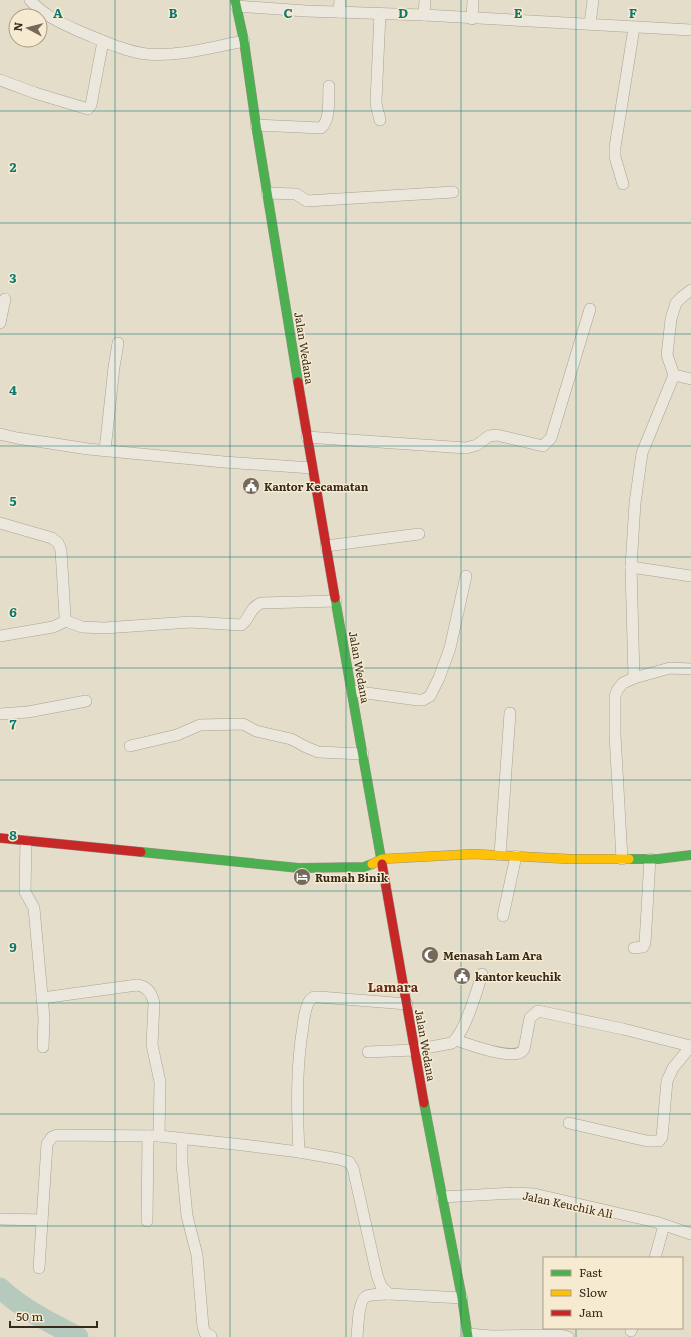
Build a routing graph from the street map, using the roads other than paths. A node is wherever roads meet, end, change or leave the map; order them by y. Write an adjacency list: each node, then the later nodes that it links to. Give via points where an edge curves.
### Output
1 (30, 0): 14 (street, via 52,18)
2 (340, 0): 7 (street)
3 (425, 0): 9 (street)
4 (473, 0): 10 (street)
5 (593, 0): 11 (street)
6 (236, 3): 7 (street); 15 (street, Jalan Wedana)
7 (339, 12): 8 (street)
8 (380, 14): 9 (street); 18 (street, via 376,109)
9 (424, 15): 10 (street)
10 (472, 19): 11 (street)
11 (590, 24): 12 (street)
12 (634, 28): 13 (street); 20 (street, via 615,147 615,157)
13 (691, 30)
14 (103, 41): 15 (street, via 138,52 158,54 182,53); 16 (street, via 91,105 88,109)
15 (244, 41): 19 (street, Jalan Wedana)
16 (0, 80)
17 (329, 86): 19 (street, via 328,115 321,128)
18 (380, 120)
19 (256, 125): 22 (street, Jalan Wedana)
20 (623, 184)
21 (453, 192): 22 (street, via 307,201 296,194)
22 (267, 193): 31 (street, Jalan Wedana)
23 (691, 290): 28 (street, via 676,303 672,319 667,355)
24 (5, 299): 26 (street)
25 (590, 309): 31 (street, via 551,438 543,446 497,435 489,436 466,448)
26 (0, 323)
27 (118, 343): 32 (street)
28 (674, 375): 29 (street); 37 (street, via 642,453 635,503)
29 (691, 379)
30 (0, 434): 32 (street)
31 (307, 437): 33 (street, Jalan Wedana)
32 (105, 450): 33 (street)
33 (312, 468): 36 (street, Jalan Wedana)
34 (0, 523): 41 (street, via 52,538 58,543 61,550)
35 (419, 534): 36 (street)
36 (326, 546): 40 (street, Jalan Wedana)
37 (631, 567): 39 (street); 44 (street)
38 (466, 576): 45 (street, via 450,648 430,696 418,700)
39 (691, 576)
40 (336, 601): 41 (street, via 261,603 254,607 245,623 241,625 191,622 104,628 82,627); 45 (street, Jalan Wedana)
41 (66, 621): 42 (street, via 53,627)
42 (0, 636)
43 (691, 669): 44 (street, via 670,668)
44 (634, 678): 57 (street, via 623,683 615,696)
45 (352, 691): 50 (street, Jalan Wedana)
46 (86, 701): 48 (street, via 28,712)
47 (510, 713): 53 (street)
48 (0, 714)
49 (130, 746): 50 (street, via 177,735 200,725 243,724 256,731 290,739 318,752)
50 (363, 754): 56 (street, Jalan Wedana)
51 (0, 838): 52 (street)
52 (26, 841): 56 (street, via 299,868 364,867); 62 (street, via 25,892 34,908)
53 (500, 855): 55 (street); 56 (street)
54 (691, 855): 58 (street)
55 (516, 856): 57 (street); 59 (street)
56 (382, 859): 63 (street, Jalan Wedana)
57 (622, 859): 58 (street)
58 (650, 859): 60 (street, via 645,942 643,947)
59 (503, 916)
60 (634, 948)
61 (482, 974): 64 (street)
62 (42, 998): 66 (street); 70 (street, via 137,986 148,989 154,1003 152,1045 160,1082)
63 (406, 1004): 67 (street, Jalan Wedana); 72 (street, via 319,997 310,1000 306,1011 297,1076)
64 (456, 1040): 65 (street, via 493,1052 519,1054 524,1049 530,1018 538,1011); 67 (street)
65 (690, 1046): 69 (street, via 673,1068 667,1081 660,1141 647,1141)
66 (43, 1047)
67 (414, 1050): 68 (street); 73 (street, Jalan Wedana)
68 (368, 1052)
69 (569, 1123)
70 (153, 1136): 71 (street); 75 (street, via 52,1137 47,1144); 76 (street)
71 (182, 1139): 72 (street); 84 (street, via 187,1216 197,1255 205,1333)
72 (299, 1152): 81 (street, via 345,1160 352,1164 377,1275 381,1286)
73 (442, 1197): 77 (street, Jalan Keuchik Ali, via 534,1194); 82 (street, Jalan Wedana)
74 (0, 1219): 75 (street)
75 (42, 1220): 80 (street)
76 (147, 1221)
77 (664, 1225): 78 (street, Jalan Keuchik Ali); 79 (street)
78 (691, 1234)
79 (655, 1257)
80 (39, 1268)
81 (389, 1294): 82 (street); 86 (street, via 363,1298 360,1304)
82 (462, 1298): 83 (street, Jalan Wedana)
83 (468, 1335): 85 (street)
84 (211, 1336)
85 (538, 1336): 87 (street)
86 (357, 1337)
87 (568, 1337)

